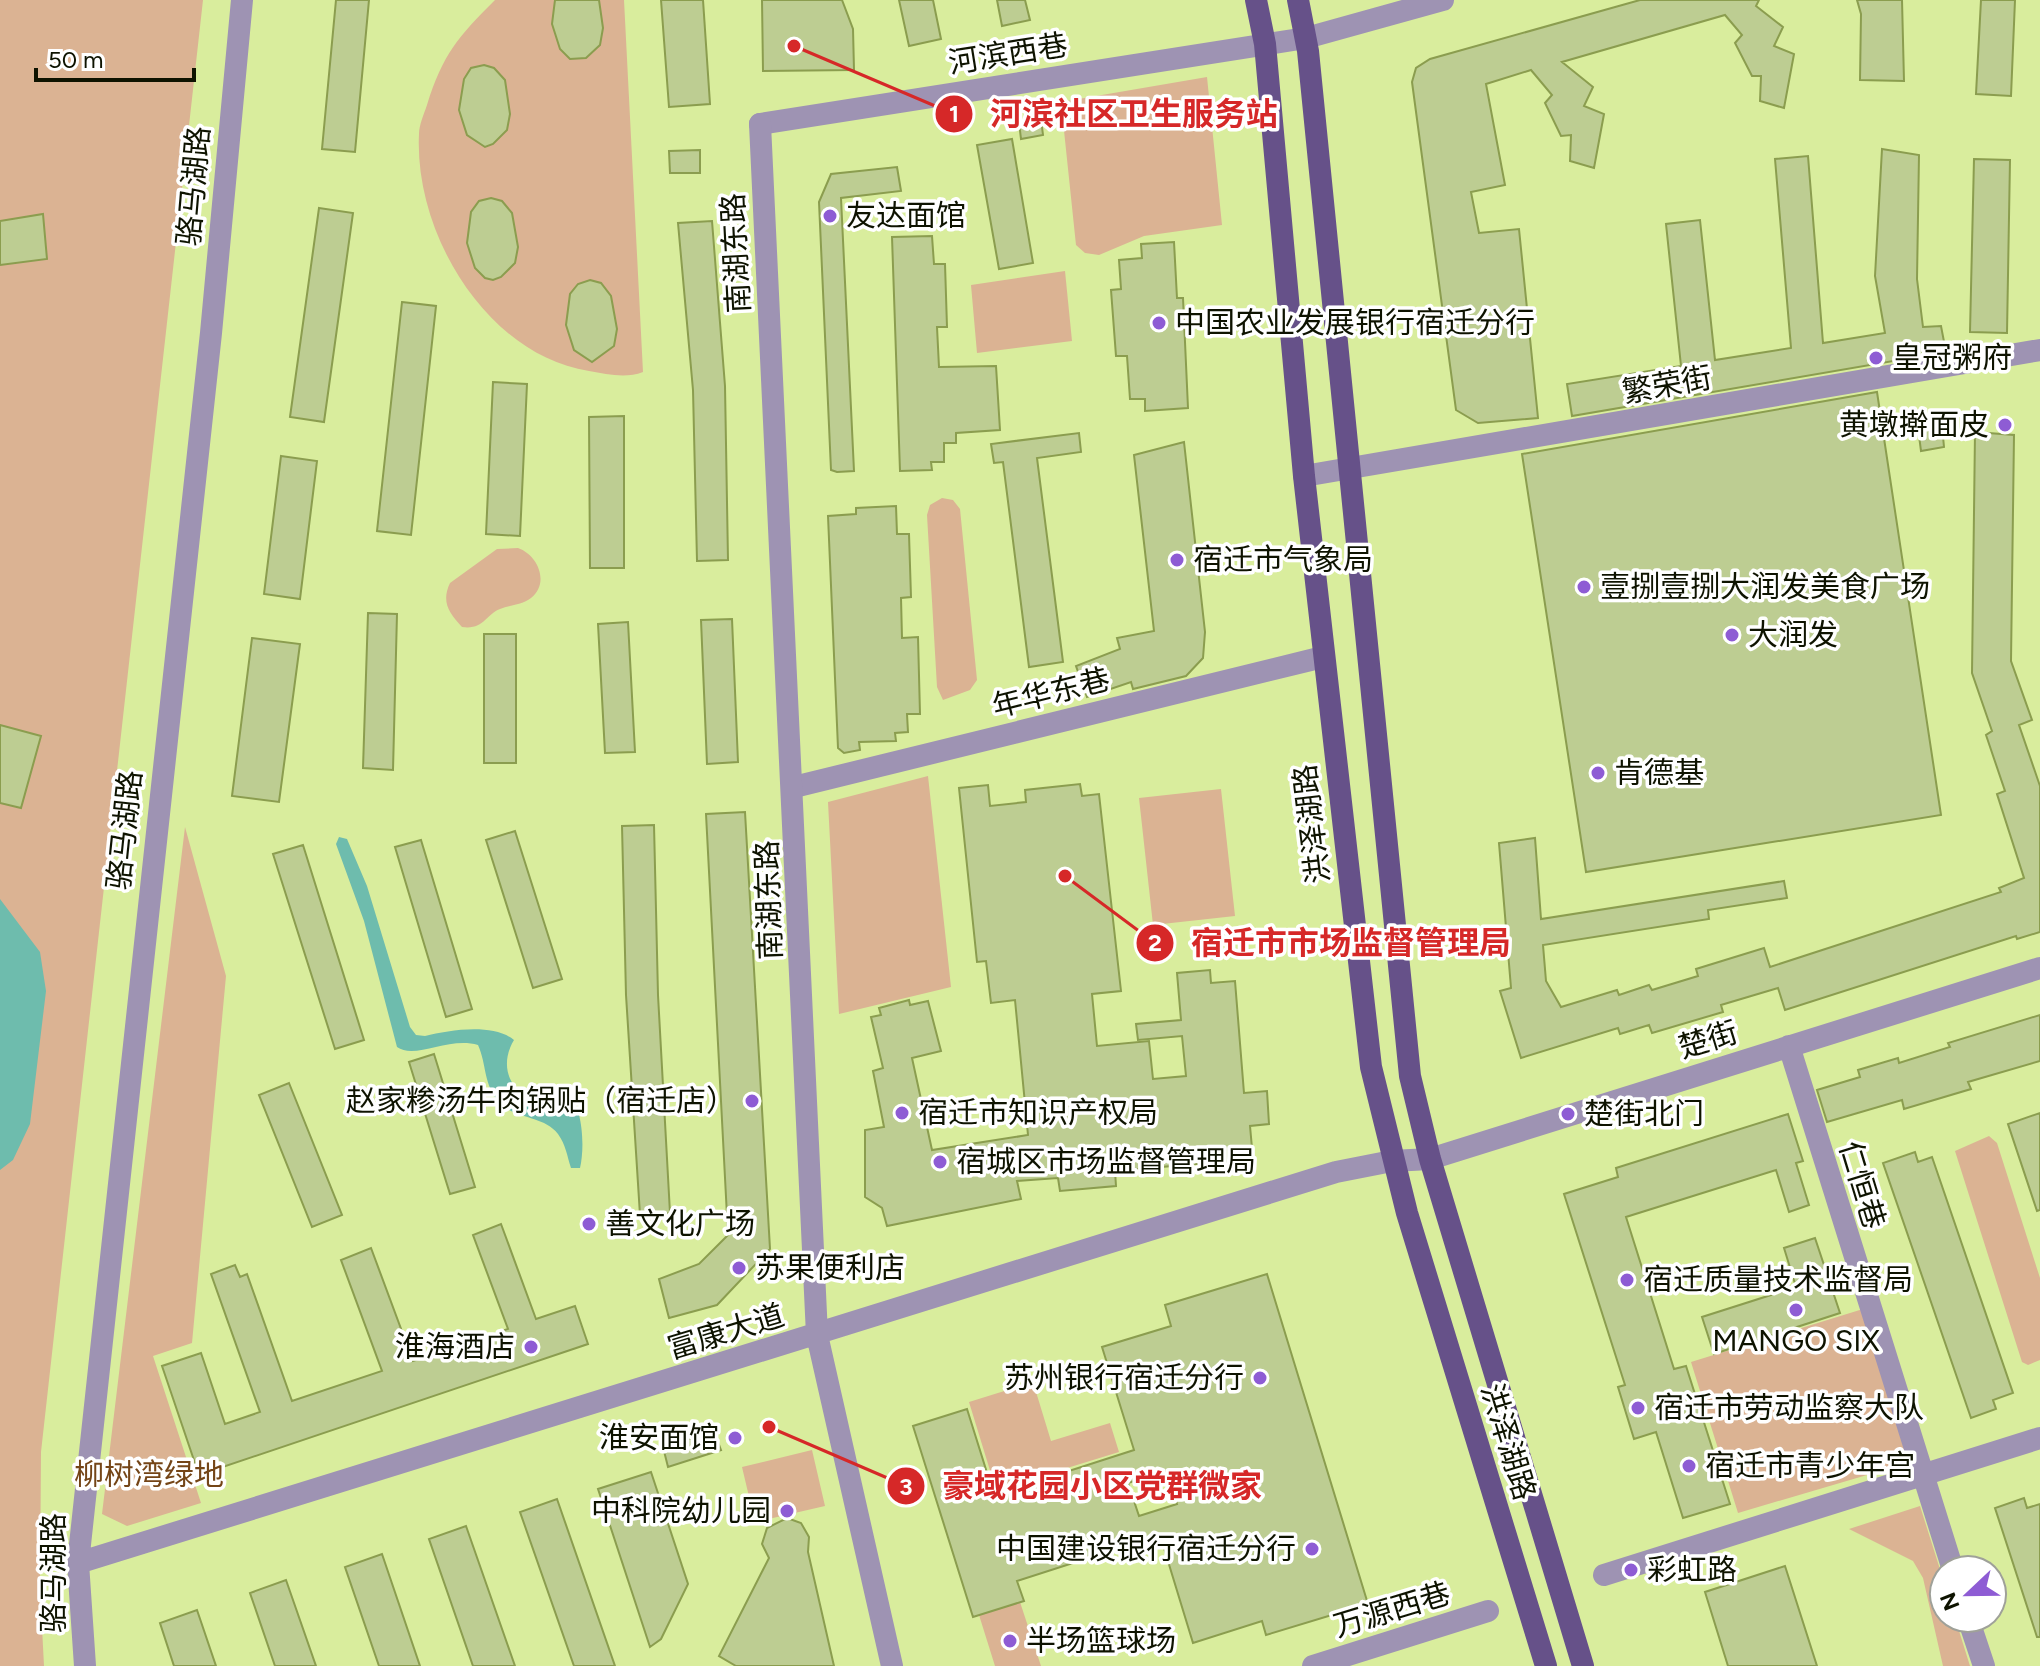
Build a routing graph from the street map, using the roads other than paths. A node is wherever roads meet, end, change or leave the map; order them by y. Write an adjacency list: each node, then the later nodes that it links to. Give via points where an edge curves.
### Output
1 (242, 0): 21 (street, 骆马湖路)
2 (1256, 0): 6 (main road, 洪泽湖路)
3 (1298, 0): 5 (main road, 洪泽湖路)
4 (1443, 0): 5 (street, 河滨西巷)
5 (1306, 38): 6 (street, 河滨西巷); 9 (main road, 洪泽湖路)
6 (1265, 44): 7 (street, 河滨西巷); 10 (main road, 洪泽湖路)
7 (760, 124): 12 (street, 南湖东路)
8 (2040, 350): 9 (street, 繁荣街)
9 (1352, 470): 10 (street, 繁荣街); 15 (main road, 洪泽湖路, via 1410,1076)
10 (1304, 476): 11 (main road, 洪泽湖路)
11 (1323, 657): 12 (street, 年华东巷); 16 (main road, 洪泽湖路, via 1371,1067)
12 (794, 787): 17 (street, 南湖东路)
13 (2040, 968): 14 (street, 楚街)
14 (1789, 1046): 15 (street, 楚街); 19 (street, 仁恒巷)
15 (1430, 1159): 16 (street, 楚街); 29 (main road, 洪泽湖路)
16 (1392, 1161): 17 (street, 富康大道, via 1336,1172); 28 (main road, 洪泽湖路)
17 (817, 1335): 21 (street, 富康大道); 26 (street, 南湖东路)
18 (2040, 1438): 19 (street)
19 (1922, 1474): 20 (street, 仁恒巷); 22 (street)
20 (1948, 1554)
21 (78, 1563): 25 (street, 骆马湖路)
22 (1604, 1575)
23 (1488, 1611): 27 (street, 万源西巷)
24 (1973, 1634): 30 (street)
25 (85, 1666)
26 (892, 1666)
27 (1313, 1666)
28 (1546, 1666)
29 (1583, 1666)
30 (1984, 1666)

